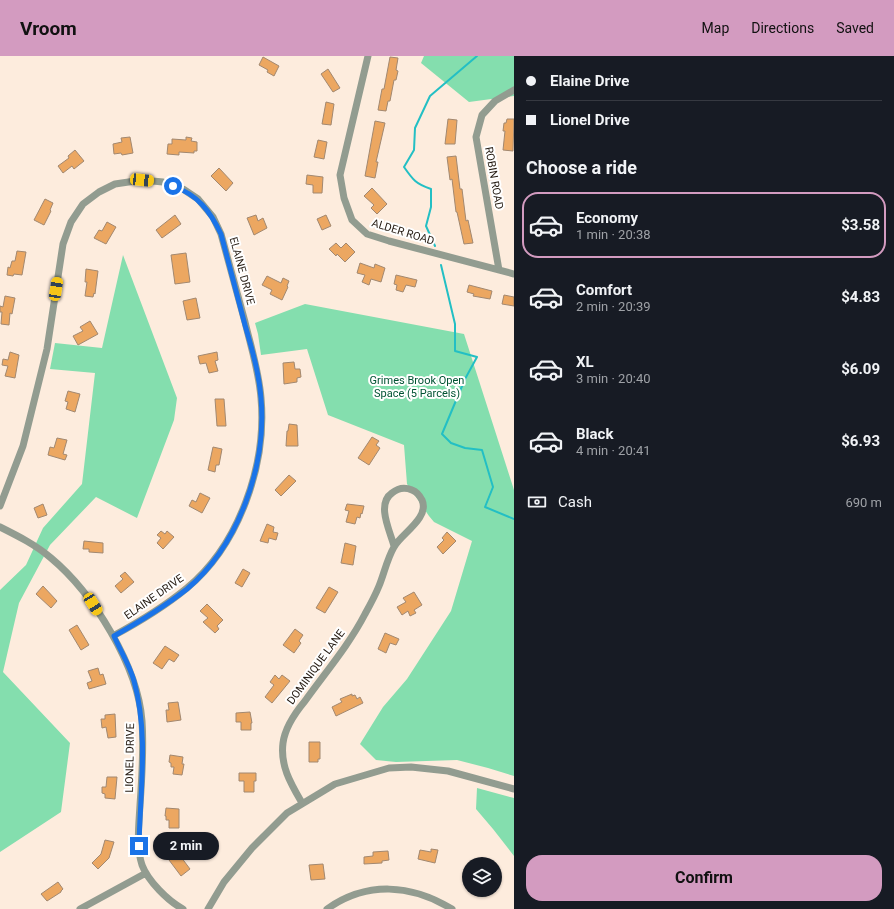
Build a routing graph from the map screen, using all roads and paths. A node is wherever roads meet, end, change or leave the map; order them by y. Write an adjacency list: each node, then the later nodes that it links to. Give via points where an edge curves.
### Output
1 (366, 56): 3 (street, ALDER ROAD, via 340,175 344,198 352,220 367,234)
2 (514, 90): 3 (street, ROBIN ROAD, via 495,101 482,115 476,137)
3 (499, 270): 4 (street)
4 (514, 274)
5 (0, 506): 8 (street, ELAINE DRIVE, via 23,446 47,349 63,244 71,222 83,204 115,184 142,180 163,182 183,189 198,199 213,217 221,234 256,365 262,423 258,465 252,488 238,520 218,555 203,573 143,620)
6 (0, 527): 8 (street, LIONEL DRIVE, via 28,541 52,558 74,579)
7 (394, 546): 7 (street, DOMINIQUE LANE, via 420,518 423,511 423,502 413,490 395,490 385,501 384,510); 10 (street, DOMINIQUE LANE, via 379,586 364,615 297,710 287,729 282,758 290,783)
8 (114, 636): 11 (street, LIONEL DRIVE, via 134,680 142,719 139,846)
9 (514, 789): 10 (street, via 448,771 411,767 389,768 334,784)
10 (302, 803): 14 (street, via 287,812 252,848 224,882)
11 (146, 873): 12 (street); 13 (street, LIONEL DRIVE, via 160,891)
12 (80, 909)
13 (183, 909)
14 (208, 909)
15 (327, 909): 16 (street, via 357,894 404,889 440,901)
16 (452, 909)

